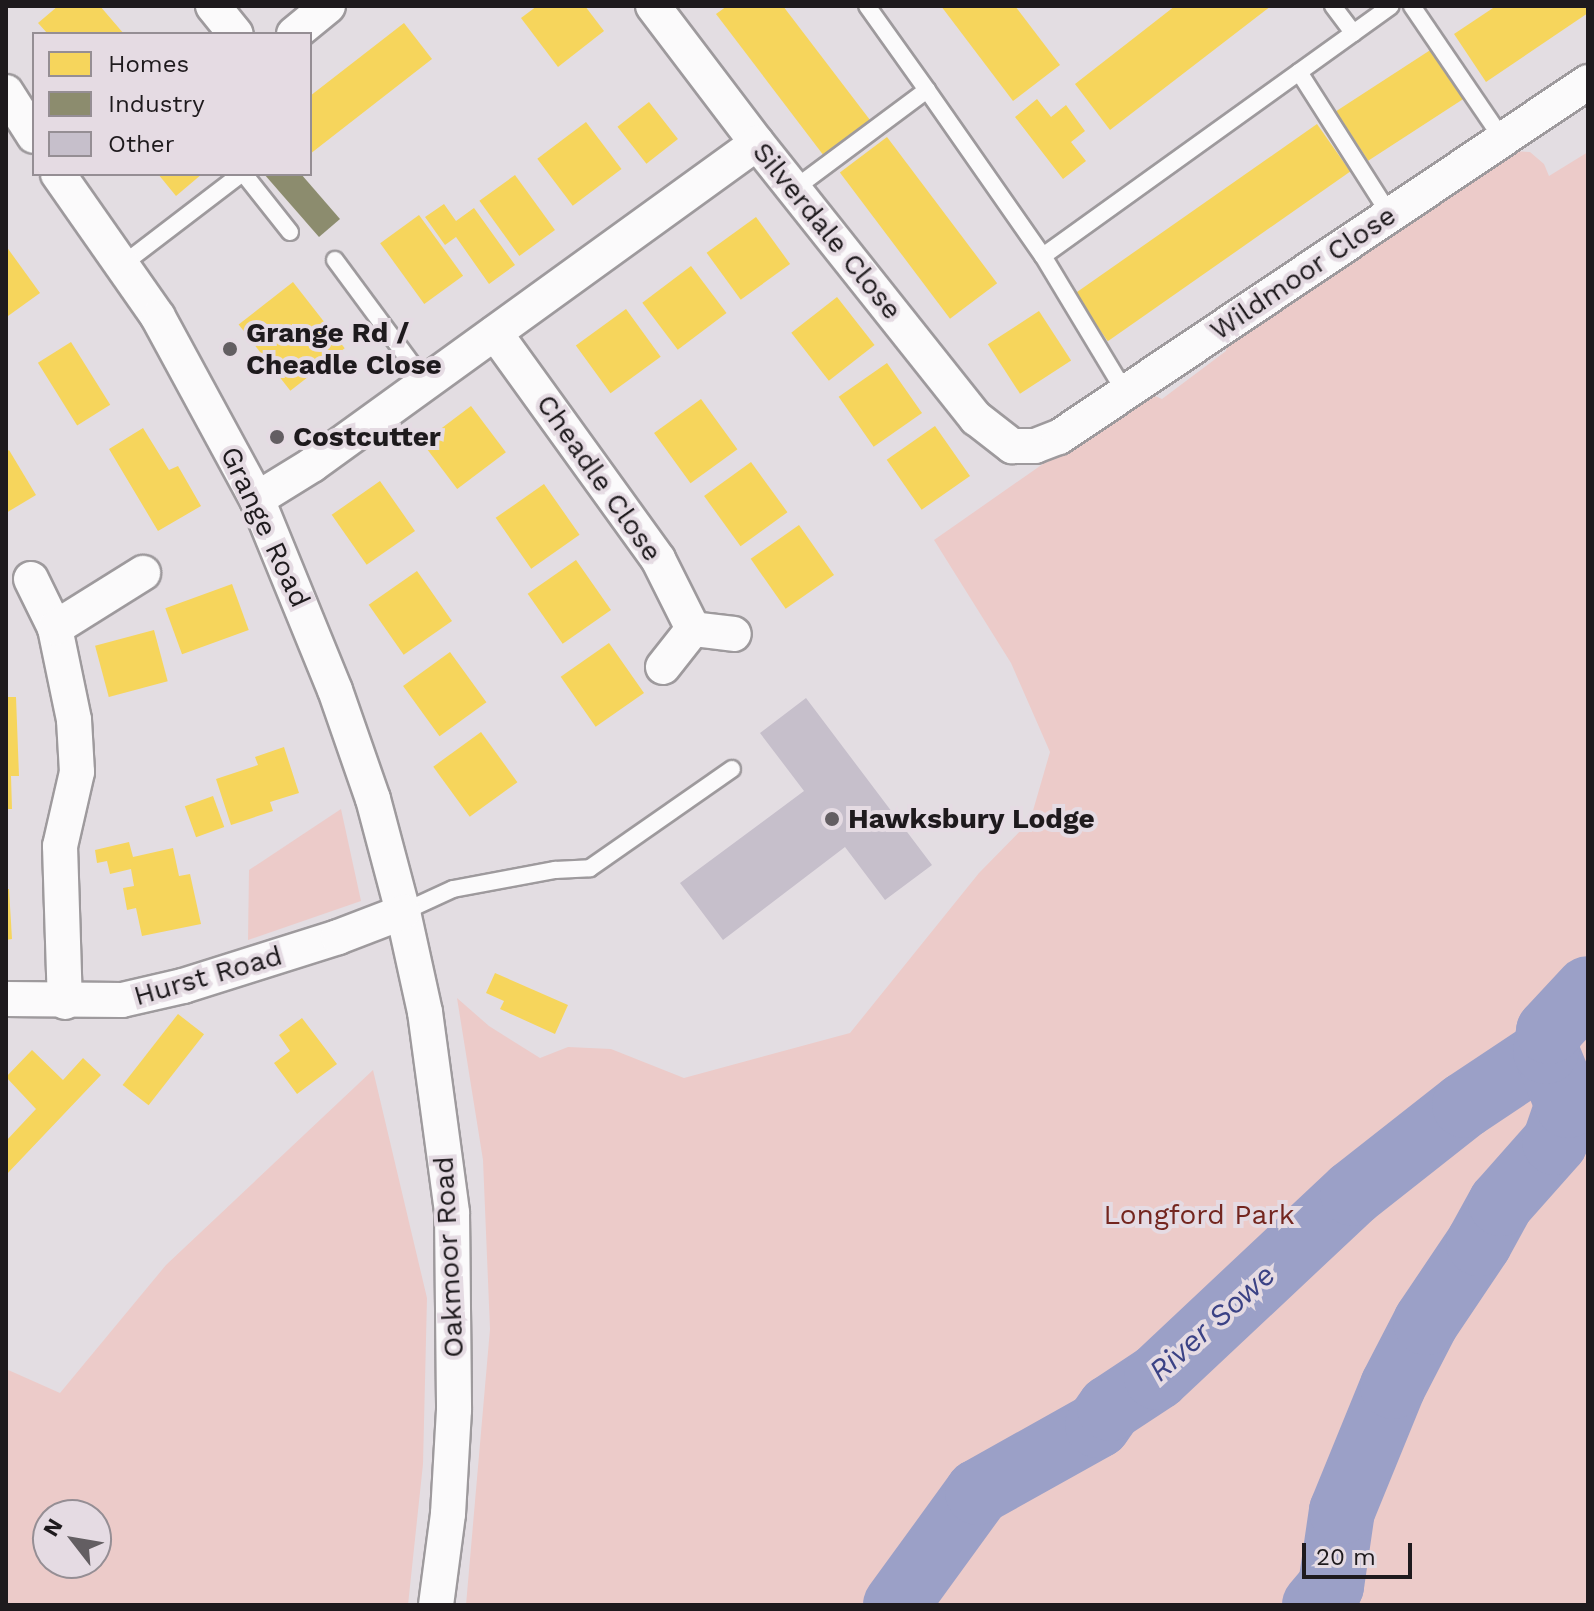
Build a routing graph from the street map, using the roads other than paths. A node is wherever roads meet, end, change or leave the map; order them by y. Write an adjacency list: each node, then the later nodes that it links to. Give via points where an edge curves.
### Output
1 (213, 6): 8 (street)
2 (328, 6): 9 (street)
3 (653, 6): 17 (street, Silverdale Close)
4 (867, 6): 13 (lane)
5 (1333, 6): 10 (lane)
6 (1391, 6): 10 (lane)
7 (1412, 6): 16 (lane)
8 (234, 32)
9 (296, 32)
10 (1353, 33): 11 (lane)
11 (1299, 72): 22 (lane); 24 (lane)
12 (1588, 82): 16 (street, Wildmoor Close)
13 (927, 90): 21 (lane); 24 (lane)
14 (6, 92): 15 (street)
15 (32, 133)
16 (1503, 140): 22 (street, Wildmoor Close)
17 (757, 143): 21 (street, Silverdale Close); 27 (street)
18 (59, 176): 26 (street, Grange Road)
19 (240, 176): 26 (lane)
20 (245, 176): 23 (lane)
21 (794, 189): 30 (street, Silverdale Close, via 976,418)
22 (1390, 215): 29 (street, Wildmoor Close)
23 (290, 232)
24 (1043, 256): 29 (lane)
25 (335, 260): 28 (lane)
26 (122, 265): 31 (street, Grange Road, via 158,317)
27 (495, 333): 28 (street); 35 (street, Cheadle Close, via 658,559)
28 (426, 383): 31 (street)
29 (1125, 392): 30 (street, Wildmoor Close, via 1059,437 1035,446)
30 (1012, 446)
31 (257, 499): 39 (street, Grange Road, via 335,690 373,799)
32 (143, 573): 34 (street)
33 (31, 579): 34 (street)
34 (55, 628): 41 (street, via 74,720 77,772 60,846)
35 (693, 629): 36 (street); 37 (street)
36 (734, 634)
37 (663, 667)
38 (732, 769): 39 (lane, via 590,868 453,889)
39 (403, 912): 41 (street, Hurst Road, via 183,986 122,1000); 42 (street, Oakmoor Road, via 425,1012 452,1213 454,1410)
40 (6, 999): 41 (street, Hurst Road)
41 (65, 1002)
42 (436, 1605)

